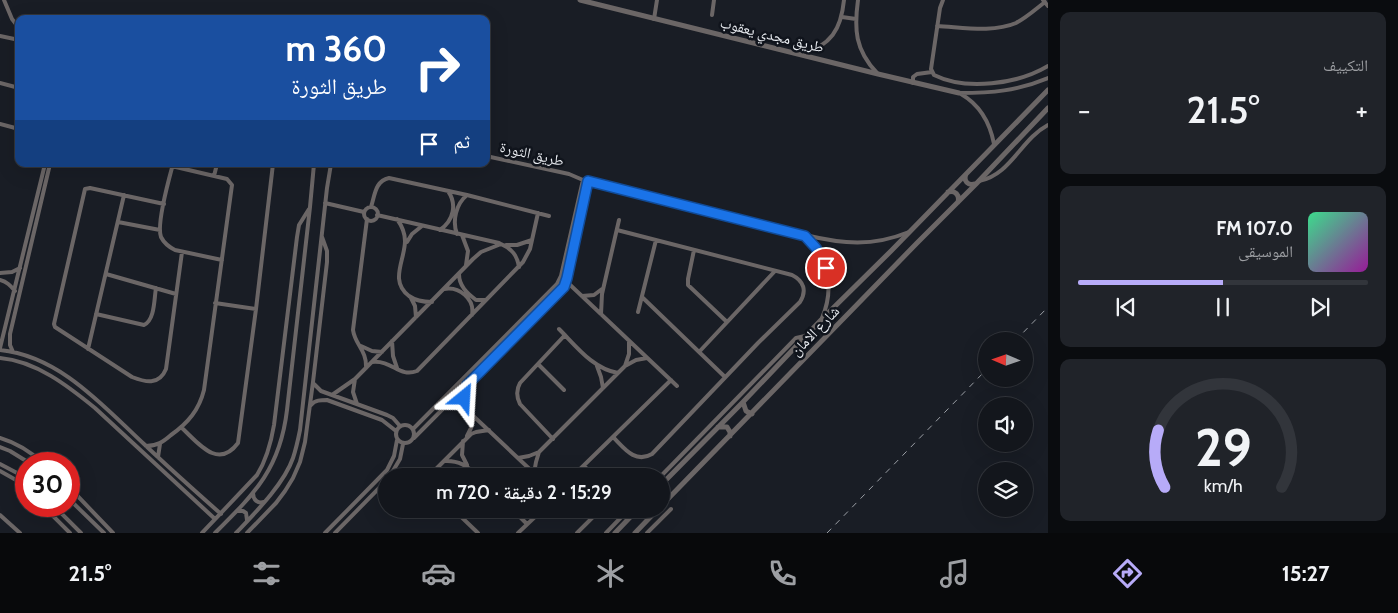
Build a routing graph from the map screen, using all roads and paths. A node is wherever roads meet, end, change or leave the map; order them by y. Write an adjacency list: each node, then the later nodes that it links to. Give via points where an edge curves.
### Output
1 (4, 0): 13 (street)
2 (580, 0): 11 (street, طريق مجدي يعقوب)
3 (657, 0): 11 (street)
4 (714, 0): 9 (street)
5 (844, 0): 10 (street)
6 (858, 0): 12 (street)
7 (943, 0): 14 (street)
8 (1045, 3): 14 (street, via 1017,23 1001,28)
9 (712, 15)
10 (842, 17): 12 (street); 17 (street, via 827,41)
11 (654, 19): 17 (street, طريق مجدي يعقوب)
12 (856, 19): 20 (street, via 858,43)
13 (15, 22)
14 (937, 26): 19 (street)
15 (0, 36): 16 (street)
16 (15, 39)
17 (801, 55): 20 (street, طريق مجدي يعقوب)
18 (1048, 66): 19 (street, via 1029,75 989,84 950,81)
19 (932, 72): 22 (street, via 917,74)
20 (878, 74): 22 (street, طريق مجدي يعقوب)
21 (1048, 78): 26 (street, طريق مجدي يعقوب, via 1005,91)
22 (912, 82): 26 (street, طريق مجدي يعقوب)
23 (0, 83): 24 (street)
24 (15, 87)
25 (1048, 90): 31 (street, شارع الامان)
26 (959, 93): 31 (street, طريق مجدي يعقوب, via 983,114)
27 (1048, 108): 44 (street, شارع الامان)
28 (0, 124): 30 (street)
29 (1048, 125): 44 (street, via 1001,171)
30 (15, 128)
31 (994, 144): 41 (street, شارع الامان)
32 (490, 157): 43 (street, طريق الثورة)
33 (44, 167): 79 (street)
34 (49, 167): 115 (street, via 10,334)
35 (172, 167): 51 (street)
36 (180, 167): 42 (street)
37 (217, 167): 42 (street)
38 (273, 167): 97 (street)
39 (314, 167): 52 (street)
40 (331, 167): 50 (street)
41 (966, 173): 44 (street, via 967,183); 46 (street, شارع الامان)
42 (214, 176): 76 (street, via 227,179 232,185)
43 (585, 180): 69 (street, طريق الثورة); 85 (street); 148 (street, via 557,284)
44 (978, 182): 49 (street, شارع الامان)
45 (448, 191): 48 (street); 53 (street, via 389,178 378,185); 64 (street, via 454,206 451,218)
46 (948, 192): 49 (street, via 957,193); 66 (street, شارع الامان)
47 (124, 195): 51 (street); 61 (street); 114 (street, via 84,190 54,325)
48 (467, 195): 55 (street); 67 (street, via 458,206 455,223)
49 (958, 202): 141 (street, شارع الامان)
50 (325, 203): 54 (street); 68 (street)
51 (164, 204): 63 (street)
52 (310, 207): 183 (street, via 285,428 274,461); 189 (street, via 298,231 269,450 256,475)
53 (371, 207): 54 (street); 56 (street, via 377,210)
54 (364, 212): 58 (street)
55 (538, 213): 57 (street); 70 (street)
56 (377, 215): 58 (street, via 374,219); 59 (street)
57 (549, 216)
58 (367, 219): 112 (street, via 353,330)
59 (397, 219): 62 (street); 73 (street, via 404,232)
60 (619, 220): 65 (street)
61 (118, 222): 63 (street); 82 (street)
62 (422, 225): 64 (street); 73 (street)
63 (160, 230): 75 (street, via 169,247)
64 (440, 230): 67 (street)
65 (617, 230): 71 (street); 87 (street)
66 (911, 231): 69 (street, طريق الثورة, via 858,243); 103 (street, شارع الامان)
67 (460, 234): 72 (street); 77 (street, via 468,250)
68 (321, 236): 110 (street); 111 (street, via 328,262)
69 (805, 236): 103 (street, via 821,255 827,272 828,297)
70 (532, 240): 72 (street, via 517,245); 78 (street)
71 (656, 240): 74 (street); 93 (street)
72 (501, 244): 77 (street, via 481,252); 78 (street, via 514,252)
73 (405, 246): 91 (street, via 398,275 401,287)
74 (694, 250): 80 (street); 104 (street, via 688,280 690,288)
75 (182, 252): 76 (street); 90 (street)
76 (222, 260): 96 (street)
77 (466, 267): 83 (street)
78 (519, 267): 94 (street)
79 (20, 268): 81 (street); 89 (street)
80 (775, 271): 104 (street); 127 (street, via 800,279 804,288 802,298)
81 (0, 273)
82 (106, 274): 86 (street); 99 (street)
83 (459, 274): 88 (street); 94 (street, via 461,285 468,293 476,300)
84 (0, 280): 89 (street)
85 (566, 281): 92 (street); 131 (street, via 560,291)
86 (156, 288): 90 (street); 99 (street, via 147,324)
87 (604, 288): 92 (street, via 594,295); 100 (street)
88 (444, 289): 95 (street); 101 (street, via 460,291 472,305)
89 (14, 291): 113 (street)
90 (176, 294): 114 (street, via 166,369 158,380 152,382 132,377)
91 (409, 296): 95 (street); 102 (street, via 415,306)
92 (582, 296): 100 (street)
93 (642, 297): 98 (street); 117 (street)
94 (487, 300): 101 (street)
95 (432, 302): 102 (street)
96 (216, 303): 97 (street); 147 (street, via 202,400)
97 (256, 309): 147 (street, via 238,443 227,453 214,454)
98 (638, 312)
99 (96, 314): 114 (street)
100 (601, 314): 109 (street)
101 (471, 316): 125 (street, via 418,371)
102 (416, 318): 108 (street)
103 (821, 320): 107 (street, شارع الامان)
104 (727, 322): 117 (street)
105 (559, 329): 106 (street)
106 (565, 335): 121 (street); 122 (street)
107 (807, 335): 136 (street, شارع الامان); 177 (street, via 796,338)
108 (392, 341): 116 (street); 125 (street, via 393,356)
109 (629, 341): 119 (street); 123 (street)
110 (309, 343): 111 (street); 149 (street)
111 (317, 343): 130 (street)
112 (358, 344): 116 (street); 124 (street, via 366,357)
113 (0, 349): 115 (street)
114 (88, 349)
115 (12, 352): 143 (street, via 40,361 71,380)
116 (382, 352): 120 (street)
117 (699, 352): 127 (street)
118 (0, 358): 146 (street, via 33,366 50,376 86,400)
119 (647, 358): 123 (street); 129 (street)
120 (372, 362): 124 (street); 125 (street, via 386,363)
121 (538, 364): 134 (street); 157 (street, via 520,383 517,396 520,404)
122 (597, 366): 126 (street); 133 (street)
123 (625, 366): 126 (street)
124 (366, 368): 128 (street)
125 (399, 370)
126 (618, 373): 133 (street)
127 (725, 377): 154 (street, via 648,456 631,455)
128 (355, 379): 135 (street); 137 (street, via 353,392)
129 (671, 380): 132 (street); 154 (street)
130 (314, 382): 135 (street, via 317,388); 139 (street)
131 (467, 385): 138 (street); 140 (street, via 464,398)
132 (677, 386)
133 (603, 388): 157 (street)
134 (564, 390)
135 (332, 395): 137 (street)
136 (743, 402): 141 (street, via 746,411); 145 (street, شارع الامان)
137 (357, 404): 144 (street, via 393,418)
138 (446, 405): 140 (street); 156 (street)
139 (310, 407): 151 (street); 152 (street, via 316,401 327,400 382,420)
140 (468, 411): 142 (street)
141 (752, 414): 153 (street, شارع الامان)
142 (474, 417): 150 (street); 159 (street)
143 (120, 422): 146 (street); 162 (street)
144 (400, 426): 148 (street, via 407,425); 152 (street)
145 (718, 427): 153 (street, via 727,427); 180 (street, شارع الامان)
146 (115, 428): 201 (street)
147 (182, 428): 160 (street)
148 (413, 429): 156 (street)
149 (300, 430): 151 (street); 186 (street, via 293,459)
150 (488, 430): 159 (street, via 476,432); 168 (street)
151 (306, 431): 212 (street, via 303,453 293,478 276,503)
152 (396, 431): 158 (street)
153 (730, 436): 184 (street, شارع الامان)
154 (613, 437): 171 (street)
155 (0, 438): 164 (street)
156 (414, 438): 161 (street)
157 (553, 439): 165 (street)
158 (397, 440): 161 (street); 213 (street, via 387,470)
159 (464, 440): 169 (street); 172 (street, via 462,455)
160 (160, 444): 162 (street); 167 (street)
161 (403, 444): 173 (street)
162 (146, 446): 167 (street)
163 (0, 447): 166 (street)
164 (29, 452)
165 (539, 452): 168 (street); 176 (street)
166 (15, 454)
167 (158, 457): 189 (street)
168 (518, 458): 175 (street)
169 (444, 461): 172 (street); 174 (street)
170 (0, 464): 179 (street)
171 (584, 466)
172 (468, 467)
173 (395, 468)
174 (438, 468)
175 (528, 468)
176 (536, 468)
177 (669, 468)
178 (0, 471): 181 (street)
179 (15, 472)
180 (670, 476)
181 (15, 479)
182 (378, 489): 214 (street)
183 (253, 494): 186 (street, via 256,501); 188 (street)
184 (670, 497)
185 (80, 498): 204 (street)
186 (264, 502): 202 (street)
187 (80, 510): 208 (street)
188 (237, 511): 202 (street, via 246,513); 210 (street)
189 (221, 514): 201 (street)
190 (0, 515): 205 (street)
191 (54, 517): 206 (street)
192 (65, 517): 207 (street)
193 (462, 518): 215 (street)
194 (521, 518): 203 (street)
195 (534, 518): 203 (street)
196 (592, 518): 217 (street)
197 (620, 518): 218 (street)
198 (629, 518): 219 (street)
199 (649, 518): 220 (street)
200 (661, 518): 221 (street)
201 (215, 519): 209 (street)
202 (246, 522): 211 (street)
203 (527, 524): 216 (street)
204 (111, 532)
205 (20, 533)
206 (70, 533)
207 (81, 533)
208 (104, 533)
209 (202, 533)
210 (215, 533)
211 (236, 533)
212 (247, 533)
213 (325, 533)
214 (335, 533)
215 (478, 533)
216 (518, 533)
217 (577, 533)
218 (606, 533)
219 (615, 533)
220 (635, 533)
221 (647, 533)

